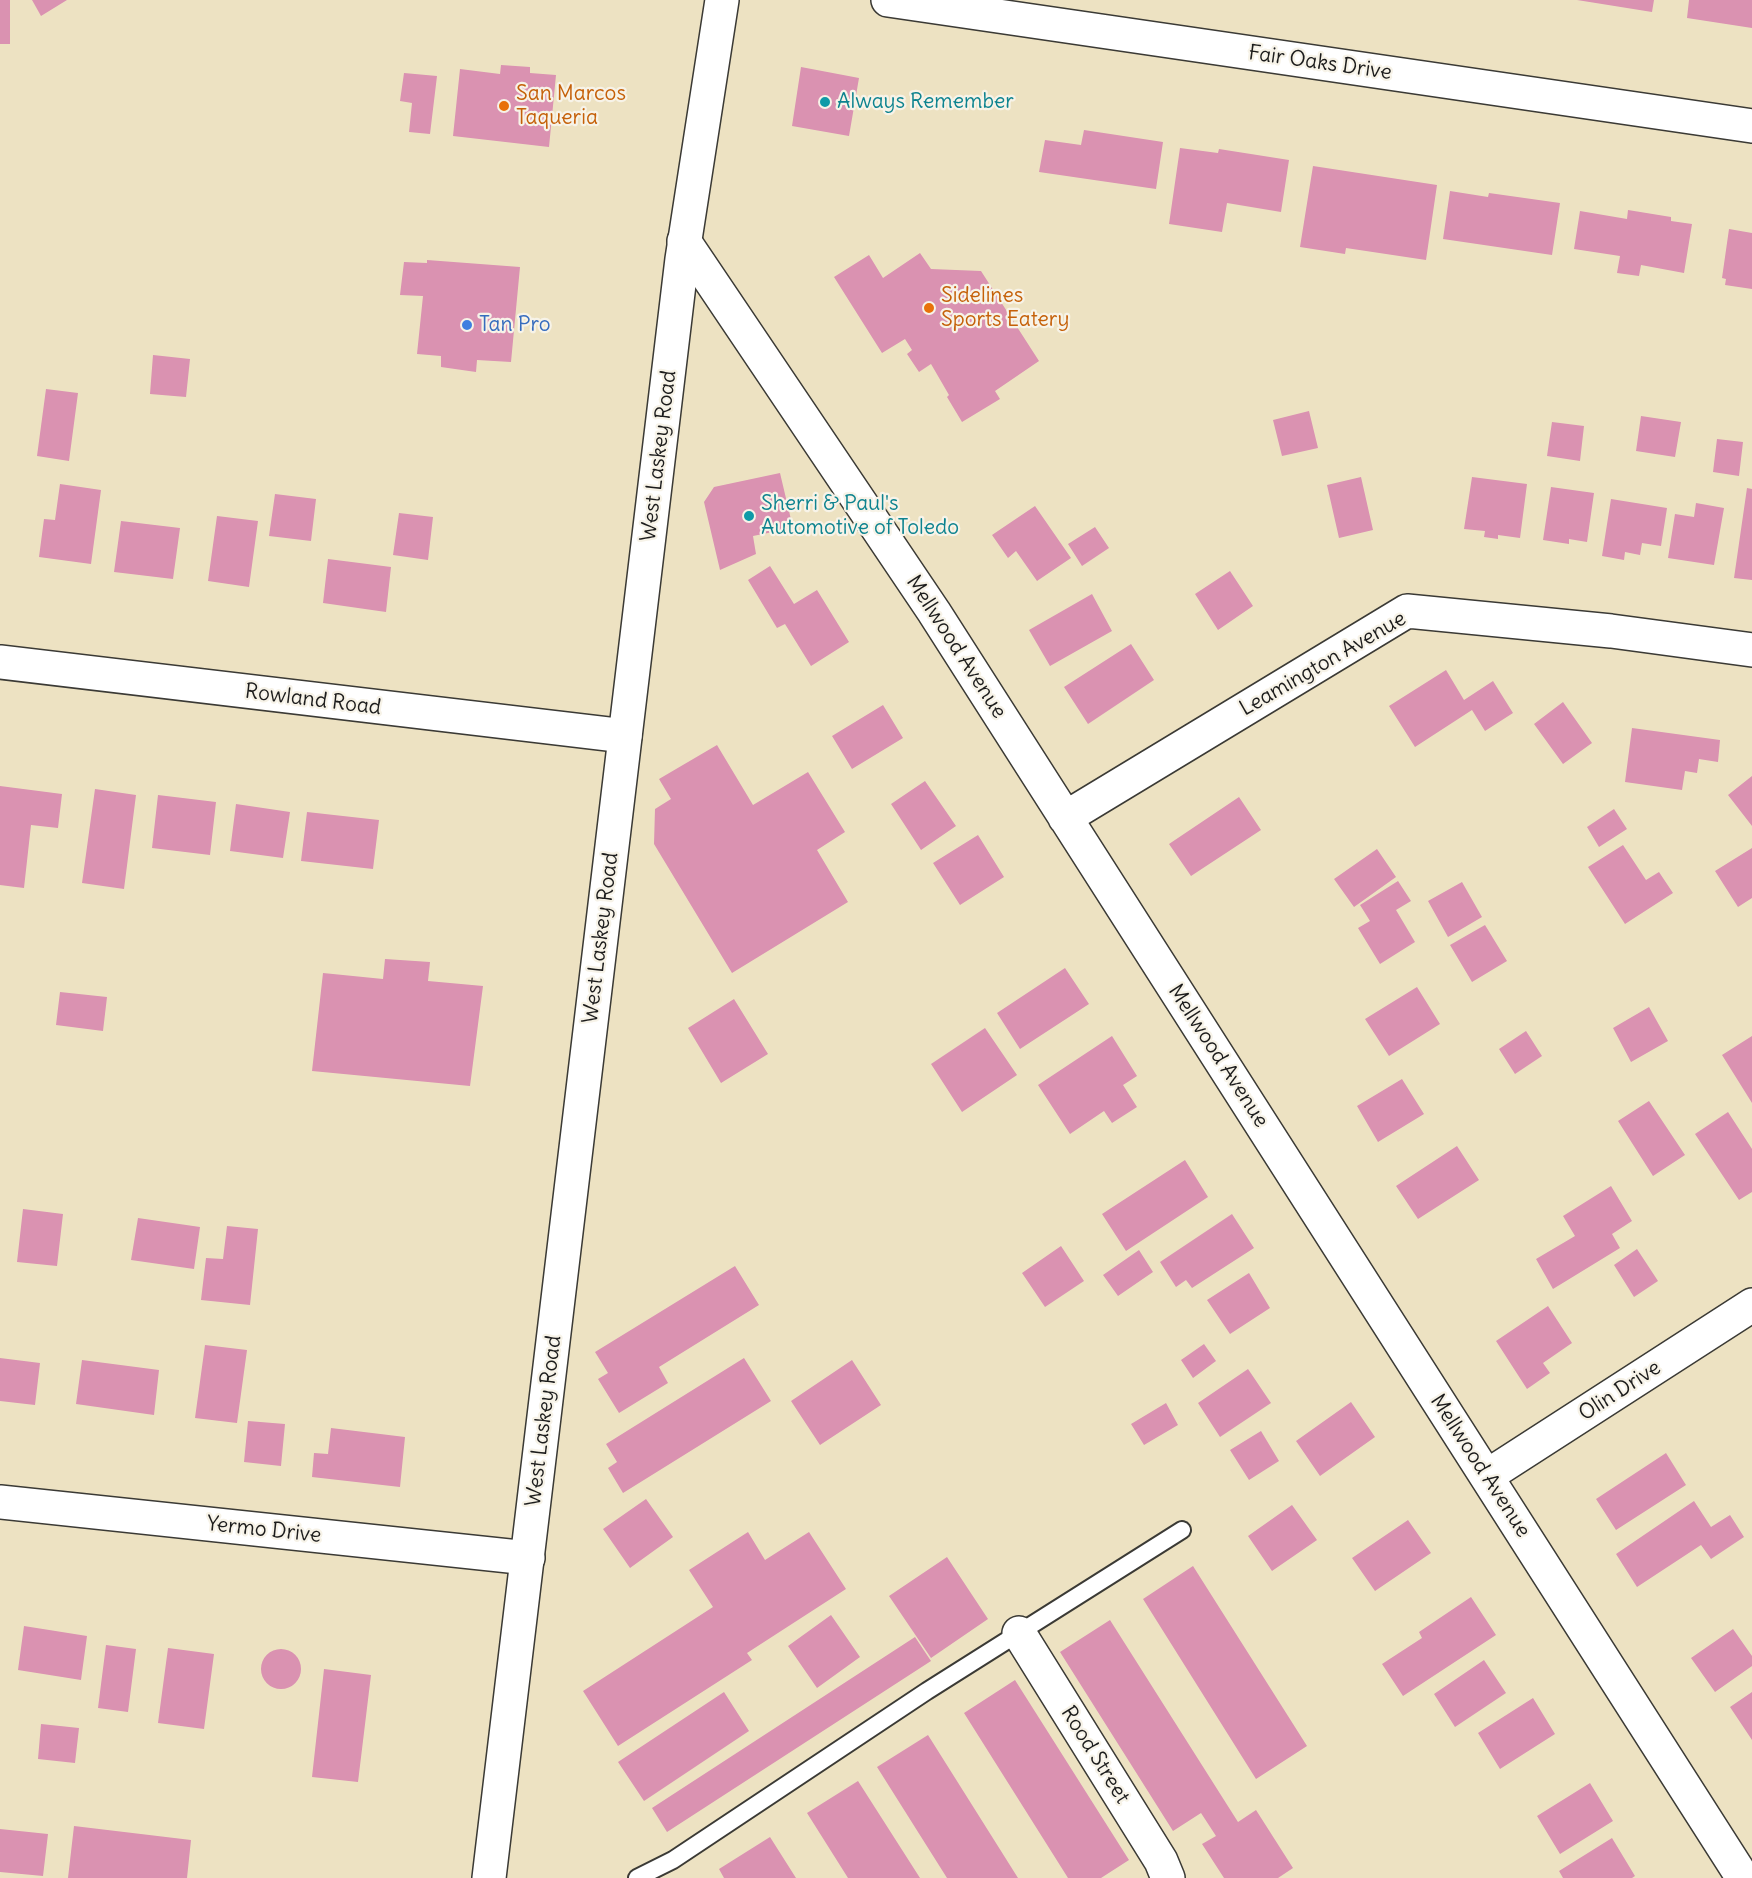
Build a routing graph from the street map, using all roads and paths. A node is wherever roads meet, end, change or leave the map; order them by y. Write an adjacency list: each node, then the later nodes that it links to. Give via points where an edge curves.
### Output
1 (722, 0): 4 (street, West Laskey Road)
2 (888, 0): 3 (street, Fair Oaks Drive)
3 (1752, 126)
4 (684, 241): 7 (street, West Laskey Road); 8 (street, Mellwood Avenue, via 934,612)
5 (1752, 650): 8 (street, Leamington Avenue, via 1611,631 1407,611)
6 (0, 662): 7 (street, Rowland Road)
7 (625, 736): 13 (street, West Laskey Road)
8 (1065, 818): 10 (street, Mellwood Avenue)
9 (1752, 1305): 10 (street, Olin Drive)
10 (1487, 1476): 18 (street, Mellwood Avenue)
11 (0, 1502): 13 (street, Yermo Drive)
12 (1182, 1530): 14 (lane)
13 (528, 1558): 15 (street, West Laskey Road)
14 (1019, 1633): 16 (lane, via 673,1860); 17 (street, Rood Street)
15 (489, 1878)
16 (637, 1878)
17 (1168, 1878)
18 (1743, 1878)

